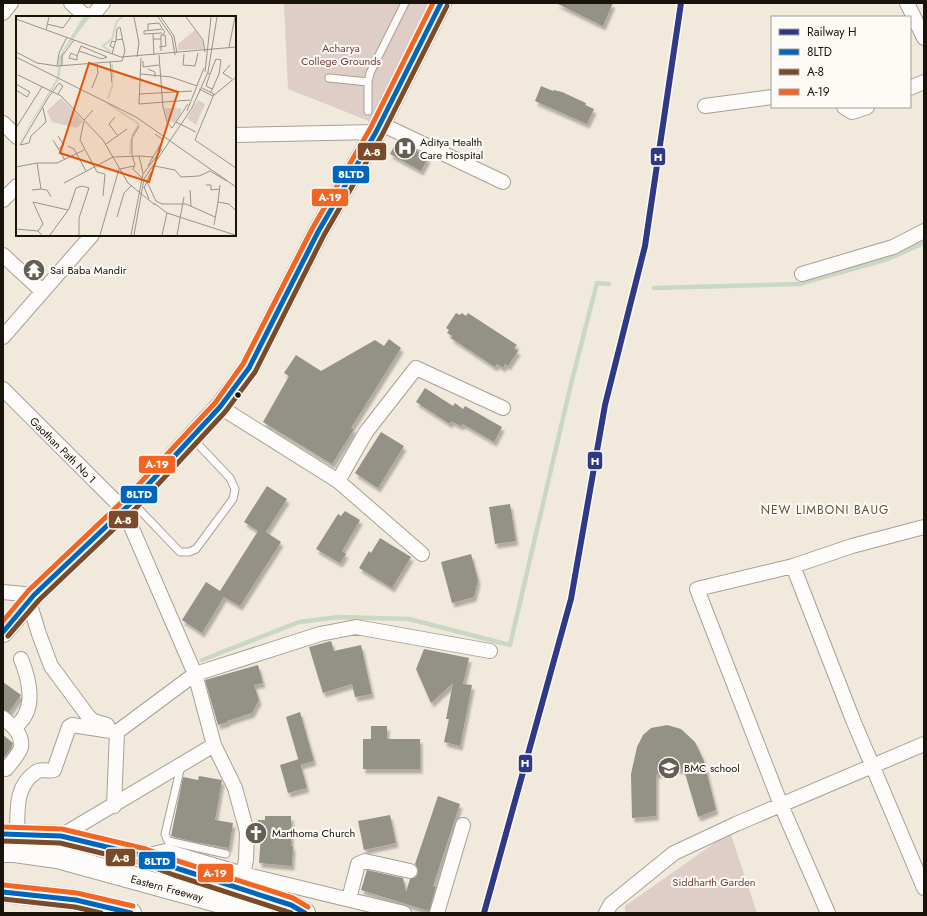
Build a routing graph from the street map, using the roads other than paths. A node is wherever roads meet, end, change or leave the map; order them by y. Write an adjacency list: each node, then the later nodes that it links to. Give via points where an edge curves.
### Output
1 (11, 3): 7 (street)
2 (71, 3): 3 (street, via 88,16 94,14)
3 (103, 3)
4 (405, 3): 10 (lane, via 370,73)
5 (441, 3): 17 (main road)
6 (907, 3): 8 (street)
7 (3, 13)
8 (924, 38)
9 (329, 78): 10 (lane)
10 (368, 82): 17 (lane)
11 (924, 82): 12 (street)
12 (911, 88)
13 (771, 97): 14 (street)
14 (706, 106)
15 (846, 108): 16 (street, via 852,112)
16 (865, 108)
17 (374, 122): 19 (street); 21 (street); 31 (main road, via 249,368)
18 (3, 123): 20 (street)
19 (236, 135)
20 (16, 136)
21 (502, 182)
22 (16, 187): 23 (street)
23 (3, 200)
24 (924, 231): 27 (street, via 893,246)
25 (91, 236): 28 (street)
26 (3, 255): 28 (street)
27 (802, 274)
28 (42, 292): 29 (street)
29 (3, 337)
30 (3, 389): 35 (street, Gaothan Path No 1)
31 (220, 407): 33 (main road); 34 (street)
32 (503, 408): 34 (street, via 416,368 366,432)
33 (192, 438): 35 (main road); 35 (lane, via 230,478 235,489 233,499 196,549 180,552)
34 (338, 481): 37 (street)
35 (128, 506): 40 (main road); 44 (street, via 170,629)
36 (924, 527): 38 (street, via 852,546)
37 (422, 554)
38 (793, 566): 51 (street); 54 (street, via 697,589)
39 (3, 592): 40 (street)
40 (32, 599): 41 (main road); 44 (street, via 39,634 51,666 88,716 98,722 116,724)
41 (3, 632)
42 (490, 651): 44 (street, via 356,627 320,634)
43 (21, 659): 46 (street, via 30,696 29,707 21,722)
44 (193, 670): 47 (street); 48 (street)
45 (3, 718): 46 (street)
46 (15, 727): 52 (street, via 21,748)
47 (117, 732): 53 (street); 56 (street, via 72,725 69,727 54,770 36,771 25,783 19,795)
48 (214, 744): 50 (street); 63 (street, via 235,788 247,832 246,860)
49 (924, 744): 51 (street)
50 (182, 764): 53 (street); 59 (lane, via 166,834 168,841)
51 (873, 766): 54 (street); 64 (street)
52 (6, 769)
53 (114, 806): 57 (street)
54 (781, 806): 73 (street, via 674,853 611,904); 74 (street)
55 (463, 825): 72 (street)
56 (10, 835): 57 (main road)
57 (61, 836): 60 (main road)
58 (3, 851): 69 (highway, Eastern Freeway, via 57,857)
59 (226, 854)
60 (144, 856): 63 (street, via 166,851); 70 (main road, via 291,905)
61 (3, 865): 68 (highway, Eastern Freeway, via 54,872)
62 (410, 871): 66 (street, via 365,861 358,864)
63 (242, 874): 66 (street)
64 (924, 888)
65 (3, 892): 67 (main road, via 76,900)
66 (349, 899): 71 (street)
67 (131, 913)
68 (202, 913)
69 (261, 913)
70 (304, 913)
71 (404, 913)
72 (437, 913)
73 (606, 913)
74 (828, 913)

